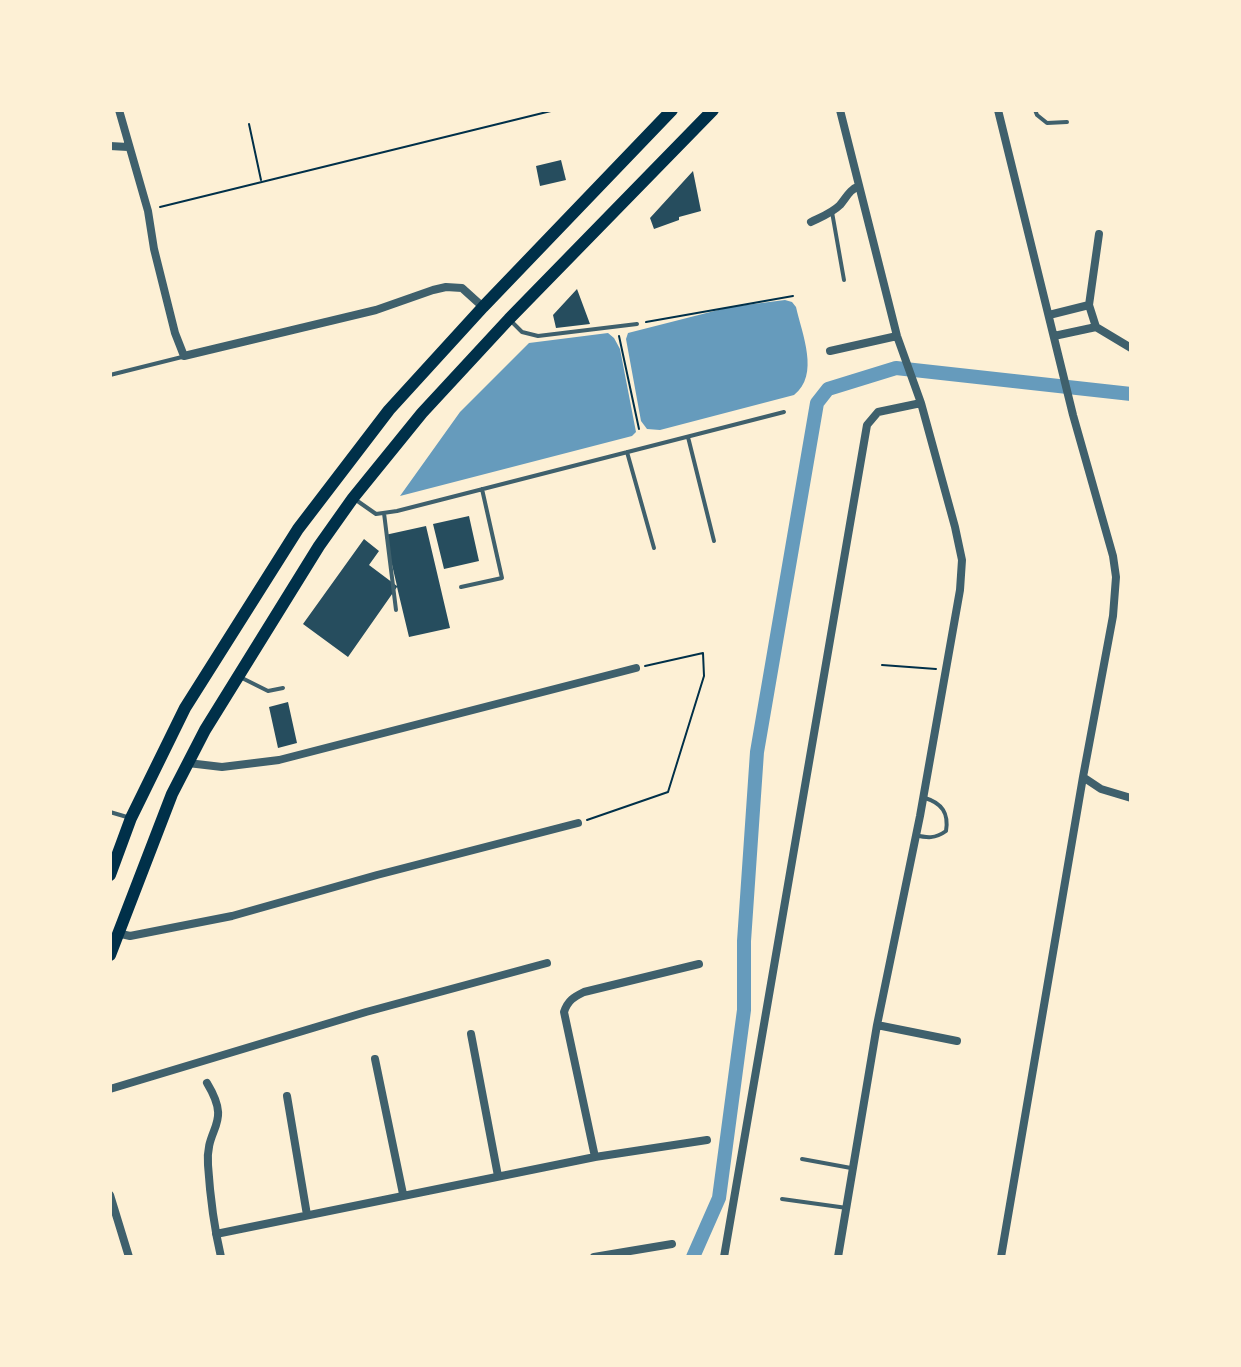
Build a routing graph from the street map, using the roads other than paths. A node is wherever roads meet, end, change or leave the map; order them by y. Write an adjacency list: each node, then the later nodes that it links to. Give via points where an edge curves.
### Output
1 (119, 110): 9 (street)
2 (672, 110): 16 (main road)
3 (713, 110): 18 (main road)
4 (840, 110): 10 (street)
5 (998, 110): 17 (street)
6 (1035, 110): 7 (lane, via 1047,123)
7 (1067, 122)
8 (110, 146): 9 (street)
9 (128, 147): 25 (street)
10 (859, 186): 11 (street); 21 (street)
11 (832, 212): 12 (street); 14 (lane)
12 (811, 222)
13 (1099, 234): 15 (street)
14 (844, 280)
15 (1089, 305): 17 (street); 20 (street)
16 (483, 307): 25 (street, via 462,288 433,290 376,310); 46 (main road, via 389,410 298,529 185,708)
17 (1049, 315): 22 (street)
18 (509, 319): 19 (lane, via 522,332 538,336); 32 (main road)
19 (637, 324)
20 (1096, 327): 22 (street); 23 (street)
21 (897, 336): 24 (street); 27 (street)
22 (1054, 336): 42 (street, via 1116,577)
23 (1131, 348)
24 (830, 351)
25 (184, 356): 26 (lane)
26 (110, 375)
27 (921, 403): 43 (street, via 962,560); 76 (street, via 878,412 867,425)
28 (784, 412): 29 (lane)
29 (688, 437): 30 (lane); 34 (lane)
30 (627, 452): 31 (lane); 35 (lane)
31 (482, 489): 33 (lane); 36 (lane, via 502,578)
32 (353, 498): 33 (lane, via 376,514); 39 (main road)
33 (384, 513): 37 (lane)
34 (714, 541)
35 (654, 548)
36 (461, 587)
37 (396, 610)
38 (636, 668): 41 (street, via 279,760 222,767)
39 (238, 676): 40 (lane, via 268,691); 41 (main road)
40 (283, 688)
41 (188, 763): 50 (main road)
42 (1083, 777): 44 (street); 78 (street)
43 (923, 797): 48 (street); 48 (lane, via 944,810 946,831 928,839)
44 (1131, 798)
45 (110, 812): 46 (lane)
46 (131, 818): 49 (main road)
47 (578, 823): 50 (street, via 232,916 130,936)
48 (914, 835): 54 (street)
49 (110, 875)
50 (117, 933): 51 (main road)
51 (110, 955)
52 (547, 963): 59 (street)
53 (699, 964): 62 (street, via 584,992 567,1004 564,1012)
54 (877, 1025): 56 (street); 64 (street)
55 (471, 1034): 65 (street)
56 (957, 1041)
57 (375, 1059): 66 (street)
58 (207, 1083): 71 (street, via 220,1111 208,1162)
59 (110, 1089)
60 (287, 1096): 70 (street)
61 (707, 1140): 62 (street)
62 (595, 1157): 65 (street)
63 (802, 1159): 64 (lane)
64 (853, 1168): 69 (street)
65 (498, 1176): 66 (street)
66 (403, 1194): 70 (street)
67 (110, 1195): 73 (street)
68 (782, 1199): 69 (lane)
69 (847, 1208): 77 (street)
70 (307, 1215): 71 (street)
71 (216, 1234): 74 (street)
72 (672, 1244): 75 (street)
73 (129, 1257)
74 (221, 1257)
75 (594, 1257)
76 (724, 1257)
77 (838, 1257)
78 (1001, 1257)

